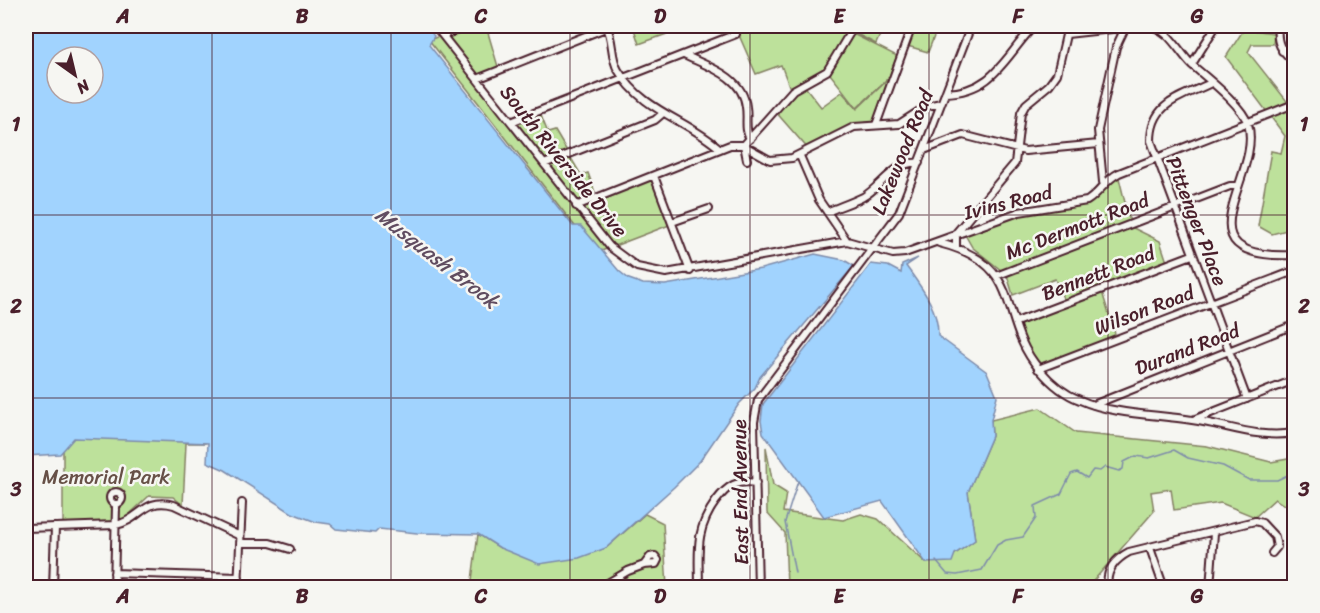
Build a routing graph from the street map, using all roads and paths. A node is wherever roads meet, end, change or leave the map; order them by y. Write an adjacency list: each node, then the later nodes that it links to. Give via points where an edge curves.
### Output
1 (435, 26): 16 (street, South Riverside Drive)
2 (470, 26): 16 (street)
3 (607, 26): 22 (street, via 613,58); 23 (street)
4 (854, 26): 32 (street, via 827,71 793,90)
5 (912, 26): 31 (street)
6 (971, 26): 25 (street, Lakewood Road)
7 (1034, 26): 25 (street, via 982,85)
8 (1068, 26): 15 (street)
9 (1139, 26): 13 (street)
10 (1150, 26): 21 (street, via 1166,32)
11 (1216, 26): 21 (street)
12 (1278, 26): 18 (street, via 1276,40)
13 (1125, 28): 15 (street); 33 (street, via 1098,128)
14 (736, 34): 19 (street)
15 (1067, 34): 36 (street, via 1057,74 1026,104 1022,113)
16 (443, 35): 23 (street, South Riverside Drive)
17 (1294, 45): 18 (street)
18 (1282, 51): 20 (street)
19 (684, 55): 22 (street); 32 (street, via 722,74 739,88 746,103 746,131)
20 (1294, 62)
21 (1192, 64): 24 (street)
22 (623, 78): 28 (street); 29 (street)
23 (477, 79): 29 (street, South Riverside Drive)
24 (1211, 82): 30 (street, via 1238,108); 39 (street, Pittenger Place, via 1173,98 1160,110 1151,134)
25 (945, 93): 26 (street, Lakewood Road)
26 (941, 103): 31 (street, via 927,106 899,124); 37 (street, Lakewood Road)
27 (1294, 104): 30 (street, Ivins Road)
28 (662, 114): 35 (street); 42 (street)
29 (511, 122): 42 (street, South Riverside Drive)
30 (1248, 124): 39 (street, Ivins Road); 45 (street, via 1250,139)
31 (876, 125): 38 (street, via 854,127)
32 (750, 139): 34 (street)
33 (1099, 144): 36 (street); 44 (street)
34 (744, 145): 35 (street); 38 (street, via 770,160); 40 (street)
35 (720, 149): 43 (street)
36 (1017, 149): 37 (street, via 963,135); 51 (street, via 1011,170)
37 (924, 150): 41 (street, Lakewood Road)
38 (800, 156): 49 (street)
39 (1156, 159): 44 (street, Ivins Road); 47 (street, Pittenger Place)
40 (747, 160)
41 (919, 163): 49 (street, via 907,164 865,196); 55 (street, Lakewood Road, via 899,213)
42 (544, 164): 46 (street, South Riverside Drive)
43 (654, 176): 46 (street); 50 (street)
44 (1103, 182): 51 (street, Ivins Road, via 1094,196 1082,203 1030,209)
45 (1238, 186): 47 (street, Mc Dermott Road); 57 (street, via 1230,219 1237,242 1260,256)
46 (576, 206): 58 (street, South Riverside Drive, via 610,247 629,263 659,273)
47 (1174, 207): 56 (street, Pittenger Place); 60 (street, Mc Dermott Road)
48 (709, 209): 50 (street)
49 (827, 212): 52 (street)
50 (672, 222): 58 (street)
51 (956, 232): 53 (street, Ivins Road); 54 (street)
52 (847, 241): 55 (street, South Riverside Drive); 58 (street, South Riverside Drive)
53 (938, 242): 54 (street); 55 (street, South Riverside Drive, via 898,254)
54 (956, 247): 60 (street, via 981,259)
55 (874, 248): 62 (street, Lakewood Road)
56 (1192, 255): 61 (street, Pittenger Place); 63 (street, Bennett Road)
57 (1294, 255)
58 (690, 271)
59 (1294, 271): 61 (street, Wilson Road)
60 (996, 276): 63 (street)
61 (1210, 303): 65 (street, Pittenger Place); 66 (street, Wilson Road)
62 (825, 310): 72 (street, East End Avenue, via 758,400 754,422)
63 (1016, 322): 66 (street)
64 (1294, 325): 65 (street, Durand Road)
65 (1228, 351): 68 (street, Pittenger Place); 69 (street, Durand Road)
66 (1038, 369): 69 (street, via 1061,390)
67 (1294, 380): 68 (street)
68 (1247, 399): 70 (street)
69 (1092, 405): 70 (street)
70 (1193, 420): 71 (street, via 1255,434)
71 (1294, 433)
72 (756, 483): 91 (street, via 729,486 704,518 699,536); 92 (street, East End Avenue)
73 (242, 503): 79 (street)
74 (116, 506): 75 (street)
75 (116, 525): 76 (street); 79 (street, via 130,520 147,506 163,502); 84 (street)
76 (55, 527): 77 (street); 87 (street)
77 (26, 528)
78 (1214, 534): 80 (street); 82 (street, via 1255,521 1262,523 1275,537 1277,547); 94 (street)
79 (240, 540): 81 (street); 85 (street)
80 (1150, 548): 86 (street, via 1129,552 1118,559 1108,574); 93 (street)
81 (290, 549)
82 (1272, 553)
83 (644, 565): 90 (street)
84 (114, 573): 85 (street); 88 (street)
85 (239, 577): 89 (street)
86 (1107, 587)
87 (53, 588)
88 (114, 588)
89 (238, 588)
90 (599, 588)
91 (699, 588)
92 (758, 588)
93 (1164, 588)
94 (1210, 588)

